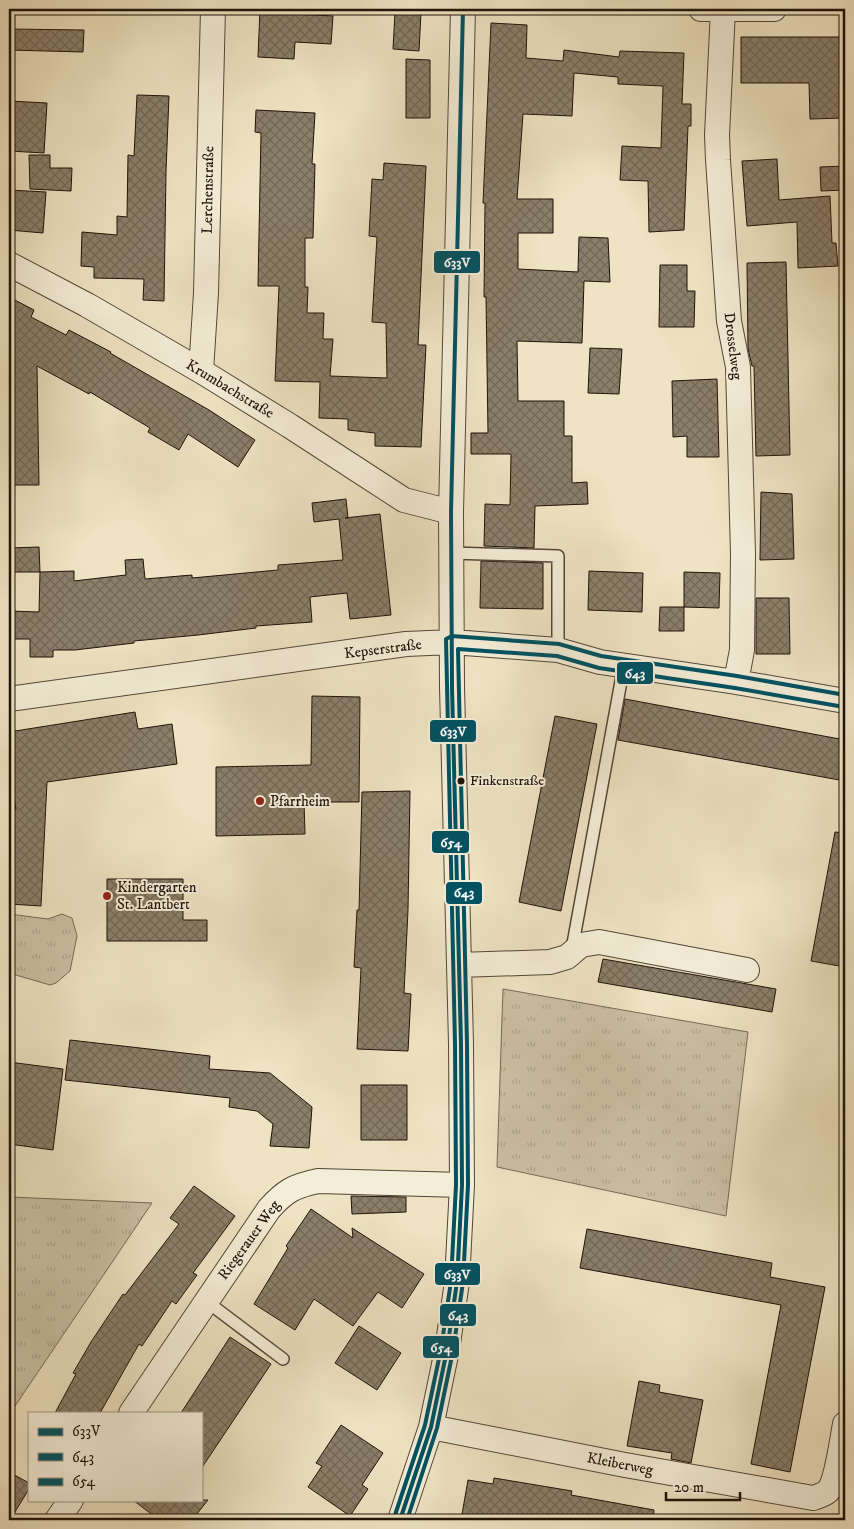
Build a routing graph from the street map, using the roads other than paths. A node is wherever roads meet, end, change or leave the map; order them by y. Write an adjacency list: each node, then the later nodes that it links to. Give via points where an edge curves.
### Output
1 (213, 9): 7 (street, Lerchenstraße)
2 (463, 9): 8 (street)
3 (701, 9): 4 (street)
4 (723, 9): 5 (street); 13 (street, Drosselweg, via 718,160 729,321 738,368 742,512 742,650)
5 (774, 9)
6 (9, 264): 7 (street, Krumbachstraße)
7 (201, 371): 8 (street, Krumbachstraße, via 404,500)
8 (451, 512): 9 (street)
9 (451, 553): 10 (street); 11 (lane, via 558,556)
10 (452, 642): 11 (street, Kepserstraße); 14 (street, Kepserstraße, via 406,644); 17 (street)
11 (558, 650): 12 (street, Kepserstraße)
12 (624, 666): 13 (street, Kepserstraße); 16 (lane)
13 (736, 682): 15 (street, Kepserstraße)
14 (9, 699)
15 (845, 701)
16 (572, 953): 17 (street, via 550,962); 18 (street, via 581,945 598,942)
17 (459, 965): 19 (street)
18 (747, 970)
19 (462, 1185): 20 (street, Riegerauer Weg, via 318,1181 302,1184 284,1193 269,1210); 24 (street, via 457,1282)
20 (206, 1301): 21 (lane); 22 (street, Riegerauer Weg)
21 (282, 1359)
22 (132, 1412)
23 (845, 1424): 24 (street, Kleiberweg, via 833,1480 826,1493 813,1498 625,1466)
24 (431, 1427): 27 (street)
25 (70, 1502): 26 (street)
26 (57, 1520)
27 (400, 1520)

